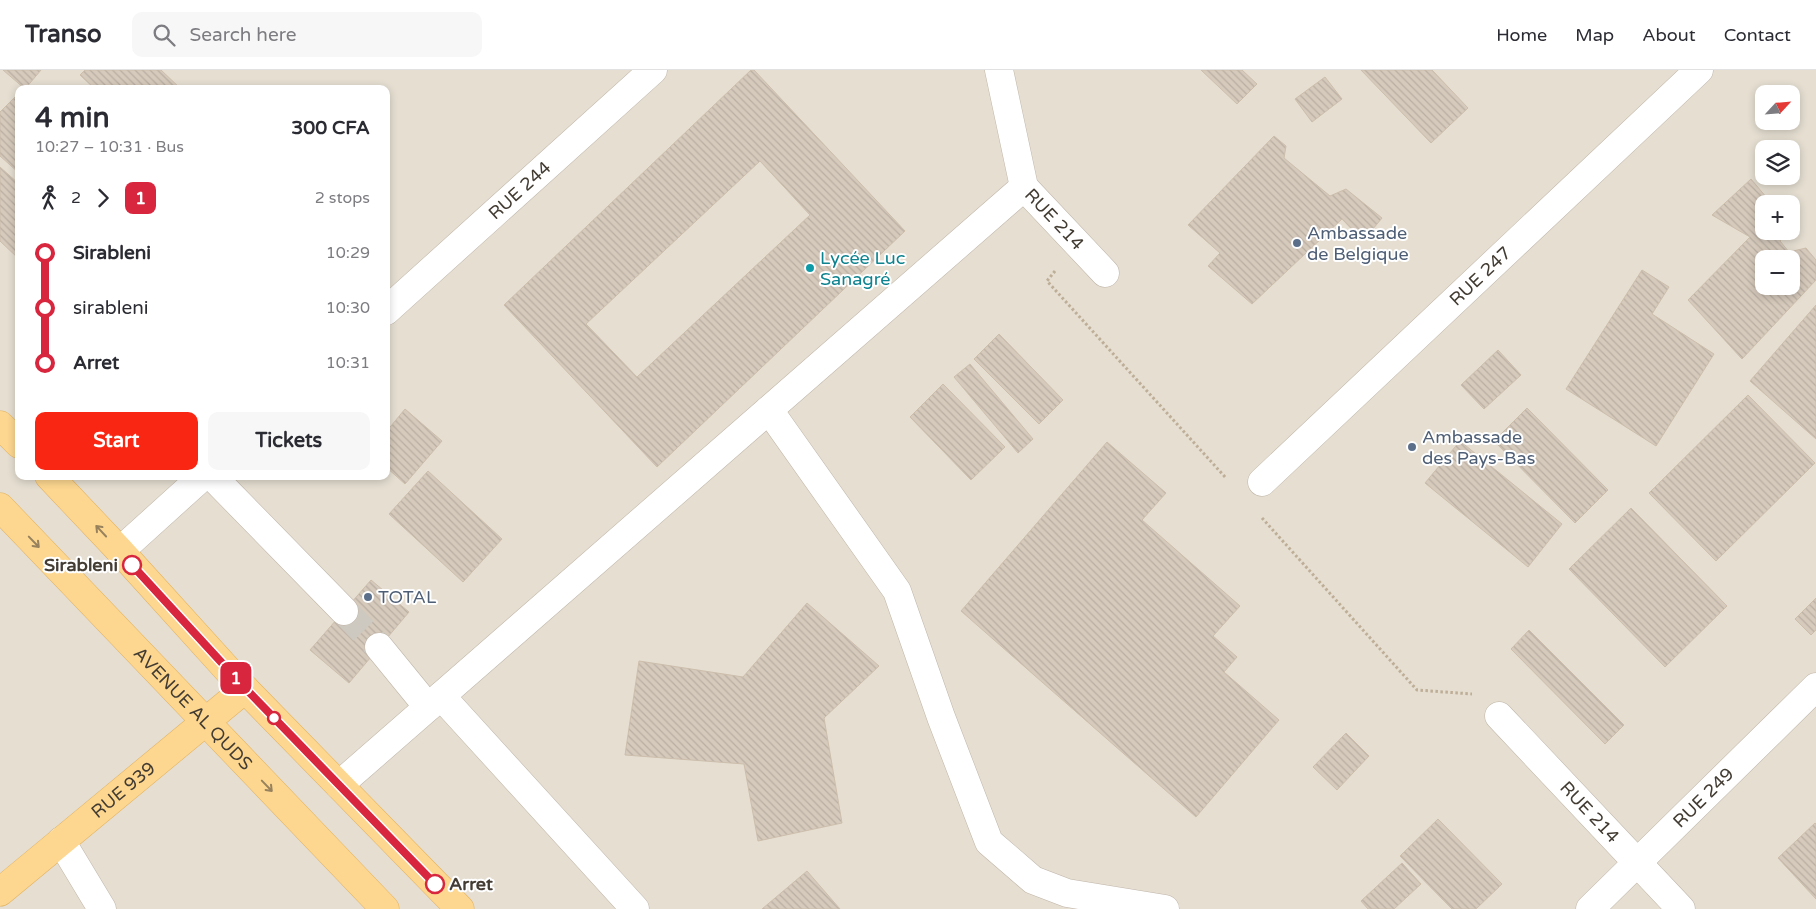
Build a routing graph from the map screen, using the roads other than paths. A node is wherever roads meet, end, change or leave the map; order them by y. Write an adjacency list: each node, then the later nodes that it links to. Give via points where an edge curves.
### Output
1 (653, 70): 6 (street, RUE 244)
2 (999, 70): 4 (street, RUE 214)
3 (1699, 70): 13 (street, RUE 247)
4 (1024, 187): 5 (street, RUE 214); 7 (street)
5 (1105, 273)
6 (390, 307)
7 (769, 410): 20 (street); 31 (street, via 897,591 989,842 1033,880 1067,893)
8 (0, 425): 9 (main road)
9 (15, 440)
10 (53, 480): 15 (main road, one-way to 10)
11 (199, 480): 15 (street)
12 (216, 480): 16 (street)
13 (1262, 482)
14 (0, 507): 22 (main road, AVENUE AL QUDS, one-way to 22)
15 (120, 551): 18 (main road)
16 (344, 611)
17 (379, 647): 20 (street)
18 (245, 688): 22 (main road, RUE 939); 23 (main road)
19 (1816, 688): 25 (street, RUE 249)
20 (434, 701): 23 (street); 30 (street)
21 (1499, 716): 25 (street, RUE 214)
22 (205, 722): 24 (main road, RUE 939); 28 (main road, AVENUE AL QUDS, one-way to 28)
23 (339, 785): 29 (main road)
24 (61, 841): 26 (main road, RUE 939); 27 (street)
25 (1637, 862): 32 (street, RUE 249); 33 (street, RUE 214)
26 (0, 892)
27 (102, 909)
28 (385, 909)
29 (460, 909)
30 (635, 909)
31 (1165, 909)
32 (1590, 909)
33 (1681, 909)

